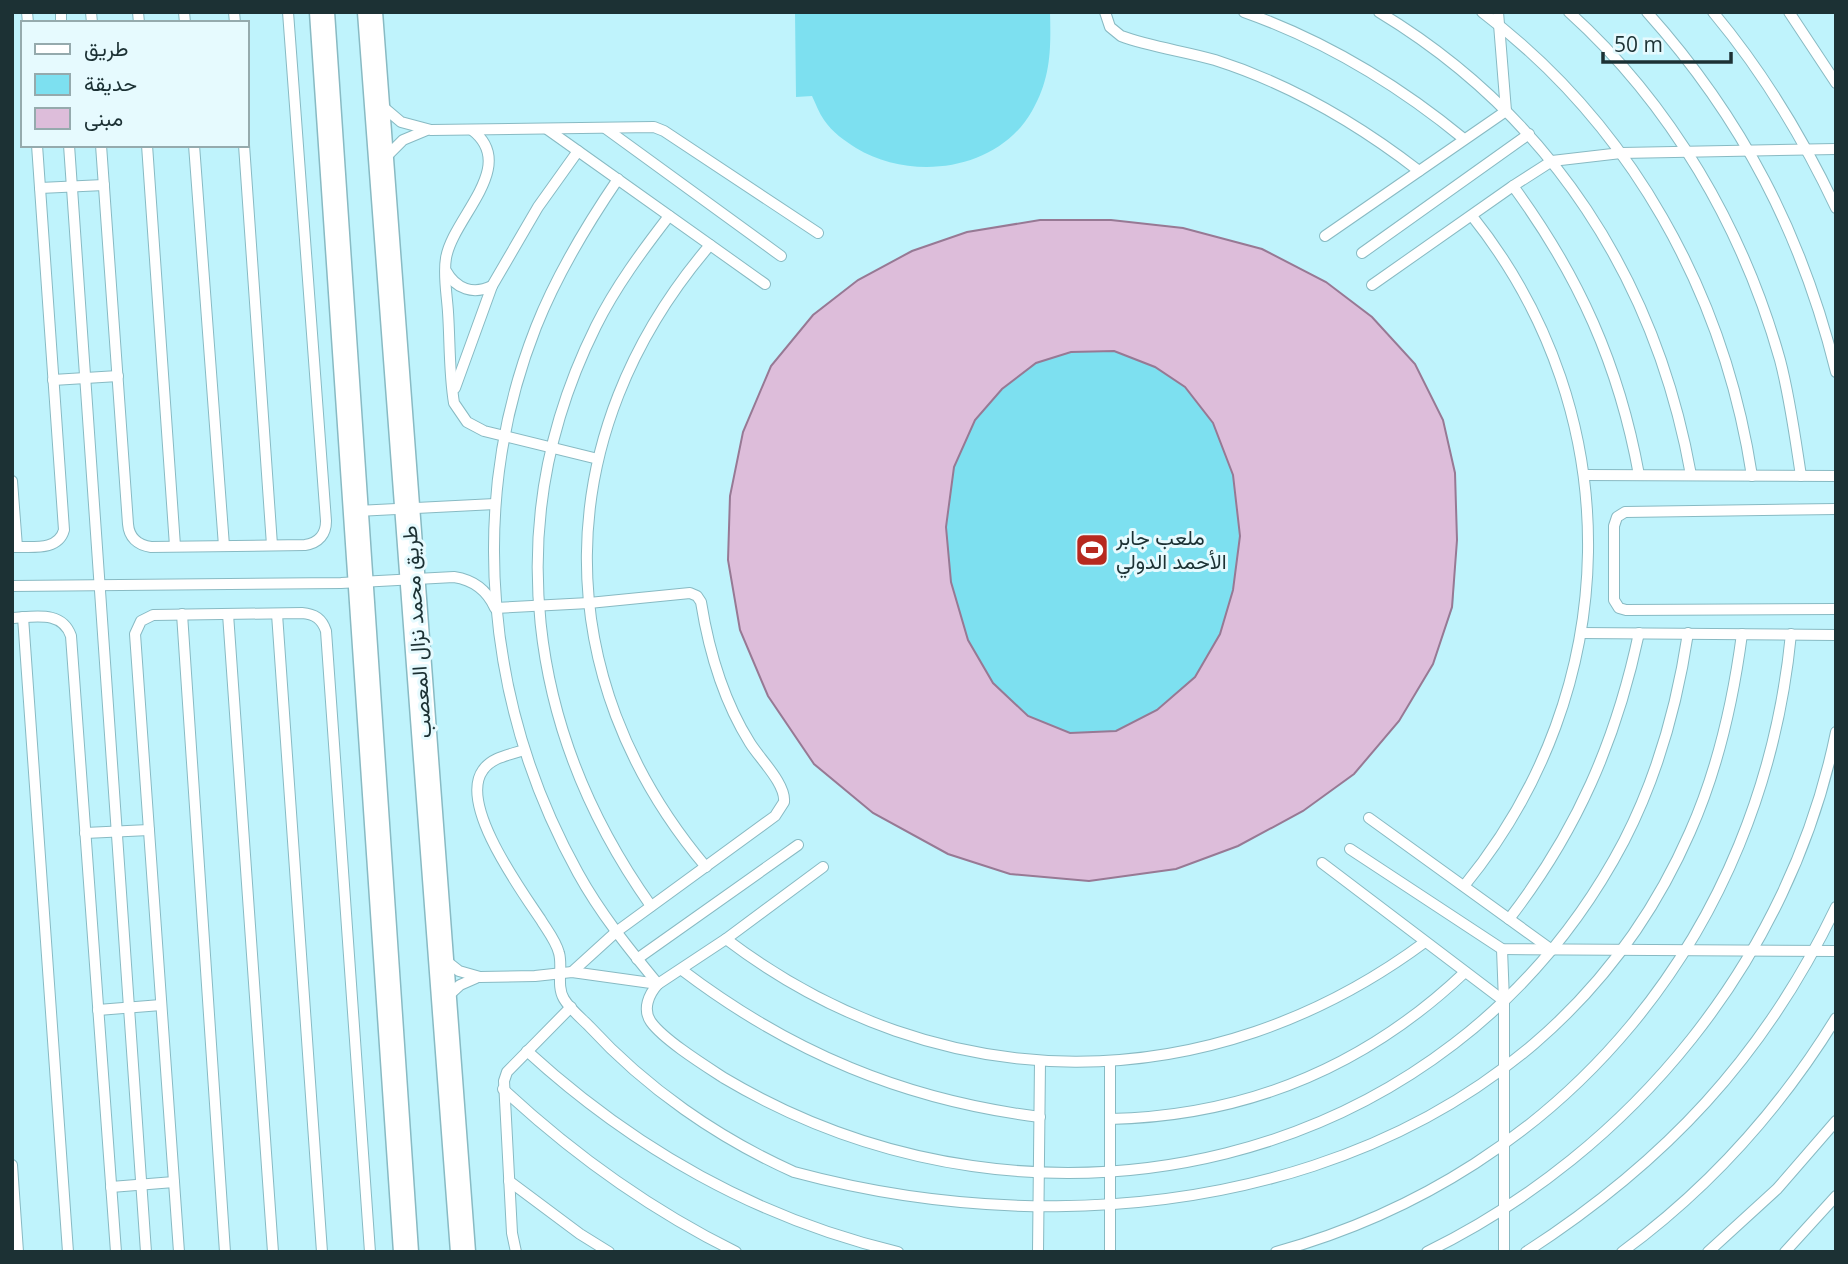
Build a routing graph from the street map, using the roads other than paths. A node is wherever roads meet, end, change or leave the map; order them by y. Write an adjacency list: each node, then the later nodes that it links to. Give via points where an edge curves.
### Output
1 (288, 12): 74 (lane, via 326,527 311,544)
2 (322, 12): 73 (street)
3 (370, 12): 15 (street, طريق محمد نزال المعصب)
4 (1105, 12): 37 (lane, via 1110,27 1121,36 1217,61 1309,99)
5 (1244, 12): 22 (lane, via 1364,67)
6 (1379, 12): 16 (lane, via 1454,64)
7 (1482, 12): 13 (lane)
8 (1498, 12): 13 (lane)
9 (1569, 12): 33 (lane, via 1620,64)
10 (1647, 12): 30 (lane, via 1697,71)
11 (1713, 12): 31 (lane, via 1755,66)
12 (1789, 12): 14 (lane)
13 (1498, 25): 16 (lane); 34 (lane, via 1561,82)
14 (1836, 83)
15 (377, 101): 19 (lane, via 401,122); 35 (street, طريق محمد نزال المعصب)
16 (1506, 111): 21 (lane); 22 (lane)
17 (605, 127): 18 (lane); 46 (lane, via 664,131); 50 (lane)
18 (546, 128): 20 (lane); 32 (lane)
19 (431, 130): 20 (lane); 35 (lane, via 403,140)
20 (472, 130): 51 (lane, via 489,152 489,171 449,246)
21 (1529, 134): 36 (lane); 49 (lane)
22 (1464, 139): 37 (lane)
23 (37, 147): 42 (lane)
24 (69, 147): 41 (lane)
25 (101, 147): 39 (lane)
26 (147, 147): 75 (lane)
27 (194, 147): 76 (lane)
28 (244, 147): 74 (lane)
29 (1836, 149): 31 (lane)
30 (1749, 150): 31 (lane); 33 (lane); 55 (lane, via 1800,255)
31 (1807, 150): 43 (lane)
32 (578, 151): 38 (lane); 54 (lane, via 538,207)
33 (1687, 151): 34 (lane); 67 (lane, via 1742,253 1763,306 1780,361)
34 (1621, 153): 36 (lane); 66 (lane, via 1664,218 1709,310 1740,408)
35 (382, 161): 71 (street, طريق محمد نزال المعصب)
36 (1552, 161): 40 (lane); 65 (lane, via 1597,224 1634,292 1675,400)
37 (1419, 171): 47 (lane)
38 (618, 179): 44 (lane); 60 (lane, via 559,276 532,339)
39 (104, 186): 41 (lane); 56 (lane)
40 (1513, 186): 45 (lane); 64 (lane, via 1553,243 1597,327 1618,385)
41 (72, 187): 42 (lane); 57 (lane)
42 (40, 188): 58 (lane)
43 (1836, 208)
44 (669, 216): 48 (lane); 61 (lane, via 636,260 597,326 579,365)
45 (1472, 216): 53 (lane); 63 (lane, via 1511,271 1544,332 1571,409)
46 (818, 233)
47 (1325, 236)
48 (710, 245): 52 (lane); 62 (lane, via 666,300 637,350 618,392)
49 (1362, 253)
50 (781, 256)
51 (445, 270): 54 (lane, via 465,289); 59 (lane)
52 (765, 284)
53 (1372, 285)
54 (492, 286): 59 (lane)
55 (1836, 372)
56 (118, 376): 57 (lane); 75 (lane, via 129,530 145,546)
57 (85, 378): 58 (lane); 81 (lane)
58 (53, 380): 77 (lane, via 64,530 60,540 51,545)
59 (453, 395): 60 (lane, via 467,422)
60 (505, 438): 61 (lane); 70 (lane)
61 (552, 449): 62 (lane); 83 (lane, via 540,528)
62 (598, 459): 82 (lane, via 588,522)
63 (1584, 475): 64 (lane); 90 (lane, via 1588,558)
64 (1639, 475): 65 (lane)
65 (1691, 475): 66 (lane)
66 (1752, 476): 67 (lane)
67 (1801, 476): 68 (lane)
68 (1836, 476)
69 (12, 481): 77 (lane)
70 (495, 505): 71 (lane); 84 (lane)
71 (407, 508): 73 (lane); 78 (street, طريق محمد نزال المعصب)
72 (1836, 509): 85 (lane, via 1625,512 1614,526 1614,600 1626,610)
73 (357, 511): 79 (street)
74 (272, 545): 76 (lane)
75 (175, 546): 76 (lane)
76 (224, 546)
77 (15, 547)
78 (412, 580): 79 (lane); 84 (lane, via 464,579 487,592); 121 (street, طريق محمد نزال المعصب)
79 (360, 582): 81 (lane); 170 (street)
80 (12, 586): 81 (lane)
81 (100, 586): 100 (lane)
82 (589, 603): 83 (lane); 105 (lane, via 603,679 623,737 651,792); 105 (lane, via 690,593 699,598 726,698 785,797 775,816)
83 (539, 606): 84 (lane); 108 (lane, via 549,679 567,748 606,836)
84 (495, 608): 97 (lane, via 510,704)
85 (1836, 609)
86 (182, 614): 87 (lane); 99 (lane, via 146,617 135,634); 166 (lane)
87 (228, 614): 88 (lane); 167 (lane)
88 (277, 614): 168 (lane); 169 (lane, via 315,615 326,631)
89 (18, 618): 101 (lane, via 56,618 71,636); 162 (lane)
90 (1581, 633): 91 (lane); 107 (lane, via 1564,705 1539,770 1505,830)
91 (1639, 633): 92 (lane); 110 (lane, via 1622,707 1593,782 1550,863)
92 (1688, 634): 93 (lane); 115 (lane, via 1670,725 1638,811 1594,892)
93 (1742, 634): 94 (lane); 116 (lane, via 1729,713 1703,799 1661,891)
94 (1791, 634): 95 (lane); 117 (lane, via 1783,699 1761,789 1727,875)
95 (1836, 635)
96 (1836, 732): 118 (lane, via 1804,841)
97 (524, 750): 111 (lane, via 548,814); 126 (lane, via 497,758 483,769 476,785 477,802 511,874 556,945)
98 (1369, 818): 107 (lane)
99 (149, 830): 100 (lane); 131 (lane)
100 (117, 832): 101 (lane); 132 (lane)
101 (85, 833): 134 (lane)
102 (798, 845): 122 (lane)
103 (1350, 849): 114 (lane)
104 (1322, 863): 113 (lane)
105 (706, 867): 108 (lane)
106 (823, 867): 112 (lane)
107 (1464, 886): 110 (lane)
108 (651, 906): 111 (lane)
109 (1836, 907): 119 (lane)
110 (1509, 919): 115 (lane)
111 (616, 932): 122 (lane); 124 (lane)
112 (726, 939): 123 (lane); 137 (lane, via 795,986 872,1023 954,1048)
113 (1425, 942): 125 (lane); 138 (lane, via 1353,990 1276,1026 1194,1050)
114 (1502, 949): 115 (lane); 130 (lane)
115 (1552, 950): 116 (lane); 130 (lane)
116 (1624, 950): 117 (lane); 139 (lane, via 1561,1027)
117 (1686, 950): 118 (lane); 145 (lane, via 1606,1054)
118 (1752, 950): 119 (lane); 155 (lane, via 1706,1021 1639,1100 1579,1154)
119 (1814, 951): 120 (lane); 181 (lane, via 1755,1044 1684,1126 1603,1199)
120 (1836, 951)
121 (442, 957): 127 (lane, via 459,971); 129 (street, طريق محمد نزال المعصب)
122 (637, 959): 128 (lane)
123 (682, 970): 128 (lane); 142 (lane, via 767,1028 861,1073 936,1098)
124 (572, 972): 126 (lane); 128 (lane)
125 (1465, 972): 130 (lane); 143 (lane, via 1383,1038 1314,1076 1214,1108)
126 (561, 975): 127 (lane); 133 (lane, via 562,996)
127 (480, 977): 129 (lane, via 460,985)
128 (658, 984): 147 (lane, via 647,1003 652,1022 717,1073 774,1107 844,1139 898,1156 954,1169)
129 (445, 999): 171 (street, طريق محمد نزال المعصب)
130 (1504, 1002): 139 (lane); 148 (lane, via 1425,1067 1318,1127 1201,1165)
131 (161, 1005): 132 (lane); 150 (lane)
132 (129, 1007): 134 (lane); 151 (lane)
133 (571, 1007): 136 (lane); 153 (lane, via 624,1061 683,1108 748,1149)
134 (98, 1010): 152 (lane)
135 (1836, 1018): 182 (lane, via 1748,1137 1703,1183)
136 (527, 1051): 141 (lane, via 507,1072); 175 (lane, via 603,1115 699,1176 794,1220)
137 (1040, 1061): 138 (lane); 142 (lane)
138 (1110, 1061): 143 (lane)
139 (1504, 1079): 140 (lane); 145 (lane)
140 (1495, 1087)
141 (503, 1088): 149 (lane); 174 (lane, via 603,1173)
142 (1040, 1117): 147 (lane)
143 (1110, 1119): 148 (lane)
144 (1836, 1121): 183 (lane, via 1777,1189)
145 (1504, 1143): 155 (lane); 178 (lane, via 1454,1177 1380,1215)
146 (12, 1165): 161 (lane)
147 (1039, 1178): 148 (lane); 158 (lane)
148 (1110, 1178): 157 (lane)
149 (509, 1181): 172 (lane); 173 (lane)
150 (174, 1182): 151 (lane); 165 (lane)
151 (142, 1185): 152 (lane); 164 (lane)
152 (111, 1187): 163 (lane)
153 (852, 1196)
154 (1836, 1196): 184 (lane)
155 (1504, 1209): 179 (lane); 180 (lane)
156 (1026, 1232): 158 (lane)
157 (1115, 1232): 160 (lane); 177 (lane)
158 (1038, 1233): 159 (lane); 176 (lane)
159 (1050, 1233)
160 (1098, 1233)
161 (18, 1252)
162 (68, 1252)
163 (116, 1252)
164 (146, 1252)
165 (179, 1252)
166 (225, 1252)
167 (273, 1252)
168 (322, 1252)
169 (370, 1252)
170 (406, 1252)
171 (463, 1252)
172 (516, 1252)
173 (608, 1252)
174 (736, 1252)
175 (898, 1252)
176 (1038, 1252)
177 (1110, 1252)
178 (1276, 1252)
179 (1427, 1252)
180 (1504, 1252)
181 (1526, 1252)
182 (1622, 1252)
183 (1708, 1252)
184 (1785, 1252)

